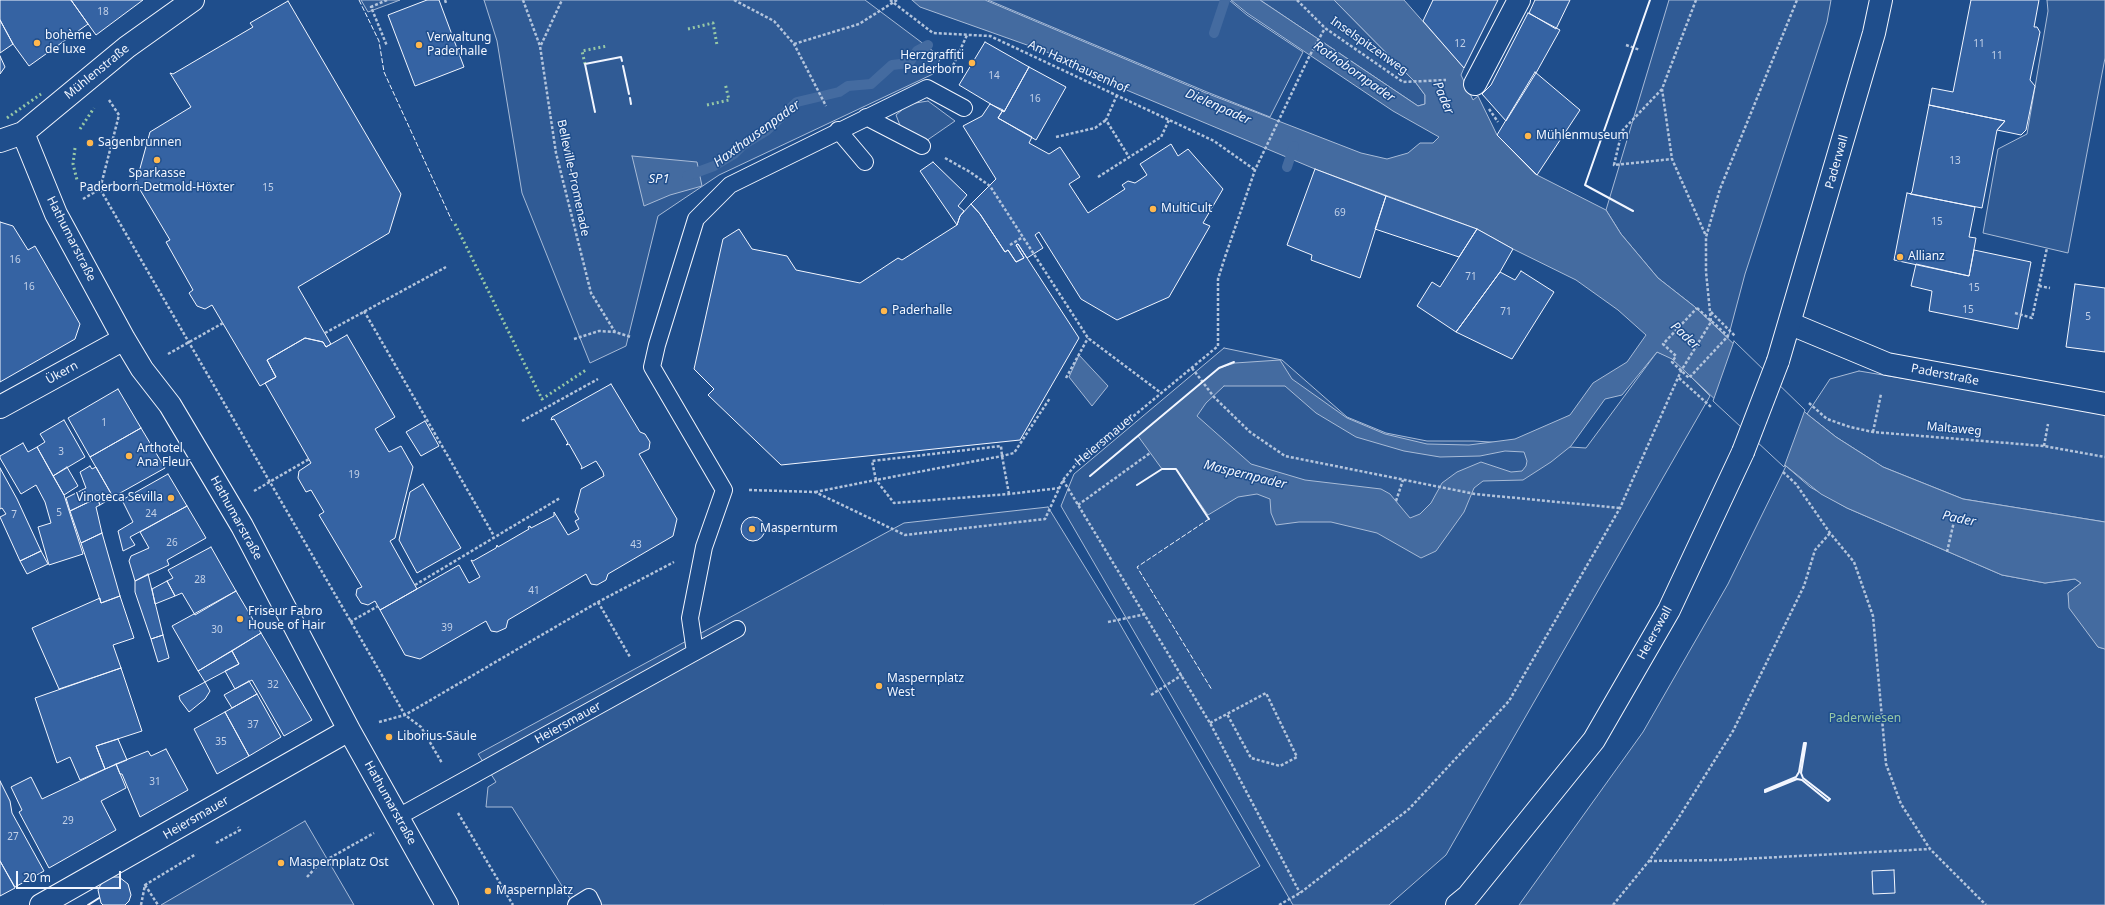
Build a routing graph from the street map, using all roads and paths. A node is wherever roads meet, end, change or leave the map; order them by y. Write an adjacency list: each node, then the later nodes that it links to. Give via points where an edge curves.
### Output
1 (193, 0): 20 (street, Mühlenstraße)
2 (387, 0): 17 (path, via 371,7)
3 (523, 0): 18 (path, Belleville-Promenade)
4 (562, 0): 18 (path)
5 (734, 0): 15 (path, via 774,21)
6 (897, 0): 12 (path)
7 (1297, 0): 13 (path, Inselspitzenweg)
8 (1518, 0): 23 (street)
9 (1696, 0): 24 (path)
10 (1797, 0): 43 (path, via 1720,189)
11 (1881, 0): 54 (street, Paderwall, via 1874,33)
12 (891, 1): 14 (path, Am Haxthausenhof, via 934,33); 15 (path, via 859,24)
13 (1326, 28): 22 (path, Inselspitzenweg, via 1403,82); 40 (path, via 1309,57)
14 (967, 35): 21 (path); 25 (path, Am Haxthausenhof, via 990,36)
15 (794, 44): 26 (path)
16 (1626, 45): 19 (path)
17 (387, 46)
18 (540, 46): 59 (path, Belleville-Promenade, via 556,153 591,293 615,332 599,331)
19 (1640, 50)
20 (93, 74): 32 (street, Mühlenstraße); 60 (path, via 119,115 100,190)
21 (948, 76)
22 (1415, 83)
23 (1475, 84)
24 (1662, 89): 38 (path); 38 (path, via 1622,131 1614,166)
25 (1117, 95): 29 (path); 30 (path, Am Haxthausenhof)
26 (824, 102)
27 (964, 108): 28 (lane, via 927,88)
28 (866, 117): 31 (lane); 35 (lane)
29 (1106, 120): 33 (path, via 1095,128); 36 (path)
30 (1169, 120): 36 (path, via 1161,136); 40 (path, Am Haxthausenhof, via 1214,141)
31 (838, 130): 39 (lane); 86 (lane, via 730,185 696,219 652,367)
32 (23, 133): 34 (street, Mühlenstraße); 58 (street, Hathumarstraße, via 56,214)
33 (1056, 137)
34 (0, 141)
35 (922, 146)
36 (1129, 157): 41 (path)
37 (944, 158): 42 (path, via 990,186)
38 (1672, 158): 43 (path)
39 (864, 162)
40 (1255, 170): 62 (path, Heiersmauer, via 1218,279 1218,346)
41 (1098, 177)
42 (1022, 237): 44 (path); 57 (path)
43 (1706, 237): 50 (path, via 1706,272)
44 (1010, 245)
45 (2047, 248): 47 (path)
46 (446, 267): 49 (path)
47 (2039, 286): 48 (path); 51 (path, via 2032,318)
48 (2050, 288)
49 (364, 312): 55 (path); 95 (path)
50 (1711, 312): 52 (path); 56 (path)
51 (2014, 313)
52 (1711, 322): 64 (path); 64 (path, via 1728,336 1689,378); 64 (path, via 1698,308 1663,344 1676,356 1672,362)
53 (223, 323): 60 (path)
54 (1791, 324): 61 (street, Paderstraße); 127 (street, Heierswall, bridge, via 1743,452 1669,610 1594,740 1468,896)
55 (325, 333)
56 (1735, 336)
57 (1088, 338): 65 (path); 68 (path)
58 (124, 339): 63 (street, Hathumarstraße); 72 (street, Ükern)
59 (574, 339)
60 (188, 343): 63 (path); 84 (path)
61 (1887, 364): 71 (street, Paderstraße); 75 (path)
62 (1192, 368): 68 (path, Heiersmauer); 83 (path, via 1214,397 1250,432 1285,456)
63 (142, 370): 112 (street, Hathumarstraße, via 170,405 242,526)
64 (1681, 371): 66 (path)
65 (1066, 378)
66 (1679, 378): 73 (path); 92 (path)
67 (598, 379): 74 (path)
68 (1161, 393): 82 (path, Heiersmauer, via 1077,463)
69 (1050, 398): 77 (path, via 1014,453)
70 (1809, 403): 75 (path, Maltaweg, via 1827,420)
71 (2105, 404)
72 (0, 407)
73 (1711, 407)
74 (522, 420)
75 (1873, 432): 78 (path, Maltaweg, via 2044,446)
76 (1150, 453): 91 (path)
77 (1002, 456): 81 (path); 81 (path, via 1001,446 872,460); 88 (path)
78 (2105, 457)
79 (309, 459): 84 (path)
80 (1782, 472): 94 (path, via 1796,484)
81 (876, 480): 87 (path); 88 (path, via 894,503)
82 (1063, 480): 85 (path, Heiersmauer); 91 (path)
83 (1403, 480): 90 (path); 92 (path, via 1475,494)
84 (270, 482): 102 (path)
85 (1061, 488): 87 (path, Heiersmauer, via 1045,519 905,536); 88 (path)
86 (724, 490): 87 (path); 96 (lane)
87 (815, 492)
88 (1009, 494)
89 (560, 498): 95 (path)
90 (1396, 501)
91 (1078, 505): 101 (path)
92 (1620, 508): 119 (path, via 1509,701 1409,809)
93 (1955, 518): 97 (path)
94 (1830, 532): 115 (path, via 1854,562 1873,616 1886,764 1901,804); 116 (path, via 1815,550 1804,586 1733,731)
95 (494, 536): 98 (path)
96 (704, 547): 99 (path); 105 (lane, via 690,618)
97 (1946, 552)
98 (415, 585)
99 (598, 602): 107 (path); 110 (path)
100 (378, 606): 102 (path)
101 (1146, 614): 103 (path); 106 (path)
102 (350, 622): 110 (path)
103 (1108, 622)
104 (737, 629): 105 (lane, Heiersmauer)
105 (695, 652): 107 (lane, Heiersmauer)
106 (1182, 675): 108 (path); 111 (path)
107 (644, 681): 113 (lane, Heiersmauer)
108 (1151, 695)
109 (1227, 714): 109 (path, via 1266,693 1298,757 1280,766 1251,758); 111 (path)
110 (406, 715): 112 (path); 113 (path, via 421,727 447,772)
111 (1210, 723): 119 (path)
112 (349, 730): 114 (street, Hathumarstraße); 120 (street, Heiersmauer)
113 (444, 791): 114 (lane, Heiersmauer); 123 (path)
114 (398, 818): 117 (path, via 320,864); 122 (street, Hathumarstraße)
115 (1930, 849): 116 (path, via 1723,860); 129 (path)
116 (1649, 861): 128 (path)
117 (307, 877)
118 (145, 884): 121 (path)
119 (1300, 893): 126 (path)
120 (41, 905)
121 (141, 905)
122 (447, 905)
123 (514, 905)
124 (576, 905): 125 (lane, via 589,898)
125 (593, 905)
126 (1279, 905)
127 (1457, 905)
128 (1613, 905)
129 (1986, 905)

